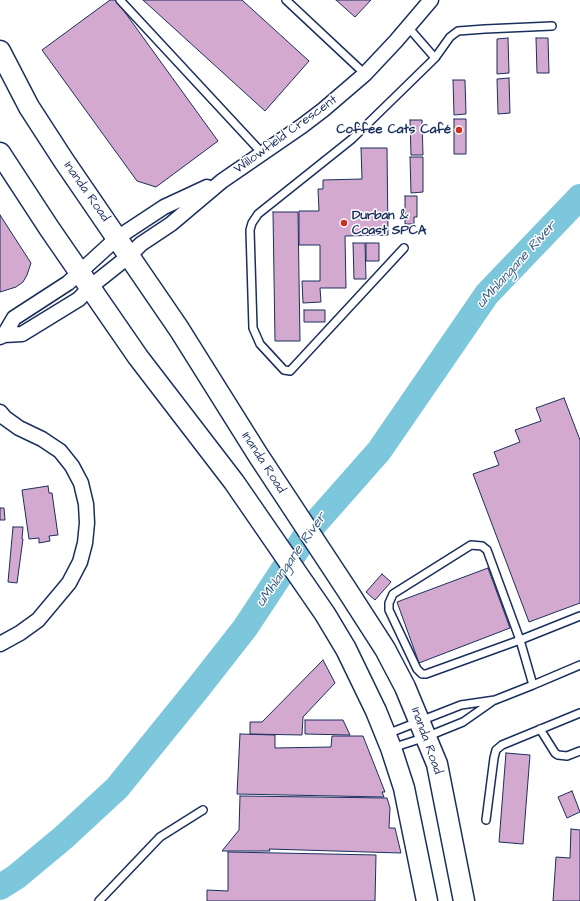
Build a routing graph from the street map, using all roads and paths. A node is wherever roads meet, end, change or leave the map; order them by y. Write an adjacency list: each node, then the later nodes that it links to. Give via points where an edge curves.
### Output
1 (120, 0): 10 (lane)
2 (286, 0): 8 (lane)
3 (431, 0): 5 (street, Willowfield Crescent)
4 (552, 26): 7 (lane, via 458,31 450,37)
5 (408, 27): 7 (lane); 8 (street, Willowfield Crescent)
6 (0, 51): 12 (main road, Inanda Road, via 29,107)
7 (435, 58): 13 (lane, via 352,139 255,218 250,230 252,319 260,344 284,370 290,371)
8 (365, 74): 10 (street, Willowfield Crescent, via 302,126)
9 (0, 153): 15 (main road)
10 (262, 153): 11 (street, Willowfield Crescent)
11 (222, 181): 12 (street, Willowfield Crescent, via 164,207); 14 (street, Willowfield Crescent)
12 (117, 238): 14 (main road, Inanda Road); 15 (street, Willowfield Crescent)
13 (404, 248)
14 (129, 256): 15 (street, Willowfield Crescent); 25 (main road, Inanda Road, via 348,590 405,686)
15 (85, 279): 16 (street, Willowfield Crescent, via 68,283 14,318); 16 (street, Willowfield Crescent, via 79,299 22,334); 27 (main road, via 138,357 234,482 325,614 346,649)
16 (2, 336)
17 (0, 412): 20 (street, via 19,428 60,451 72,466 81,483 87,523 80,562 69,583 38,620)
18 (580, 616): 19 (lane)
19 (520, 640): 19 (lane, via 422,674 417,669 389,610 389,603 392,594 471,545 482,546 487,550); 22 (lane)
20 (0, 644)
21 (580, 665): 22 (lane)
22 (533, 685): 23 (lane)
23 (495, 700): 25 (lane, via 461,705); 25 (lane, via 463,722)
24 (580, 713): 26 (lane)
25 (423, 729): 27 (lane); 27 (lane); 33 (main road, Inanda Road, via 437,764)
26 (540, 729): 28 (lane, via 558,755 568,756); 30 (lane, via 496,750)
27 (388, 741): 32 (main road, via 404,788)
28 (580, 751)
29 (203, 810): 31 (lane, via 160,837)
30 (486, 820)
31 (99, 901)
32 (427, 901)
33 (464, 901)

